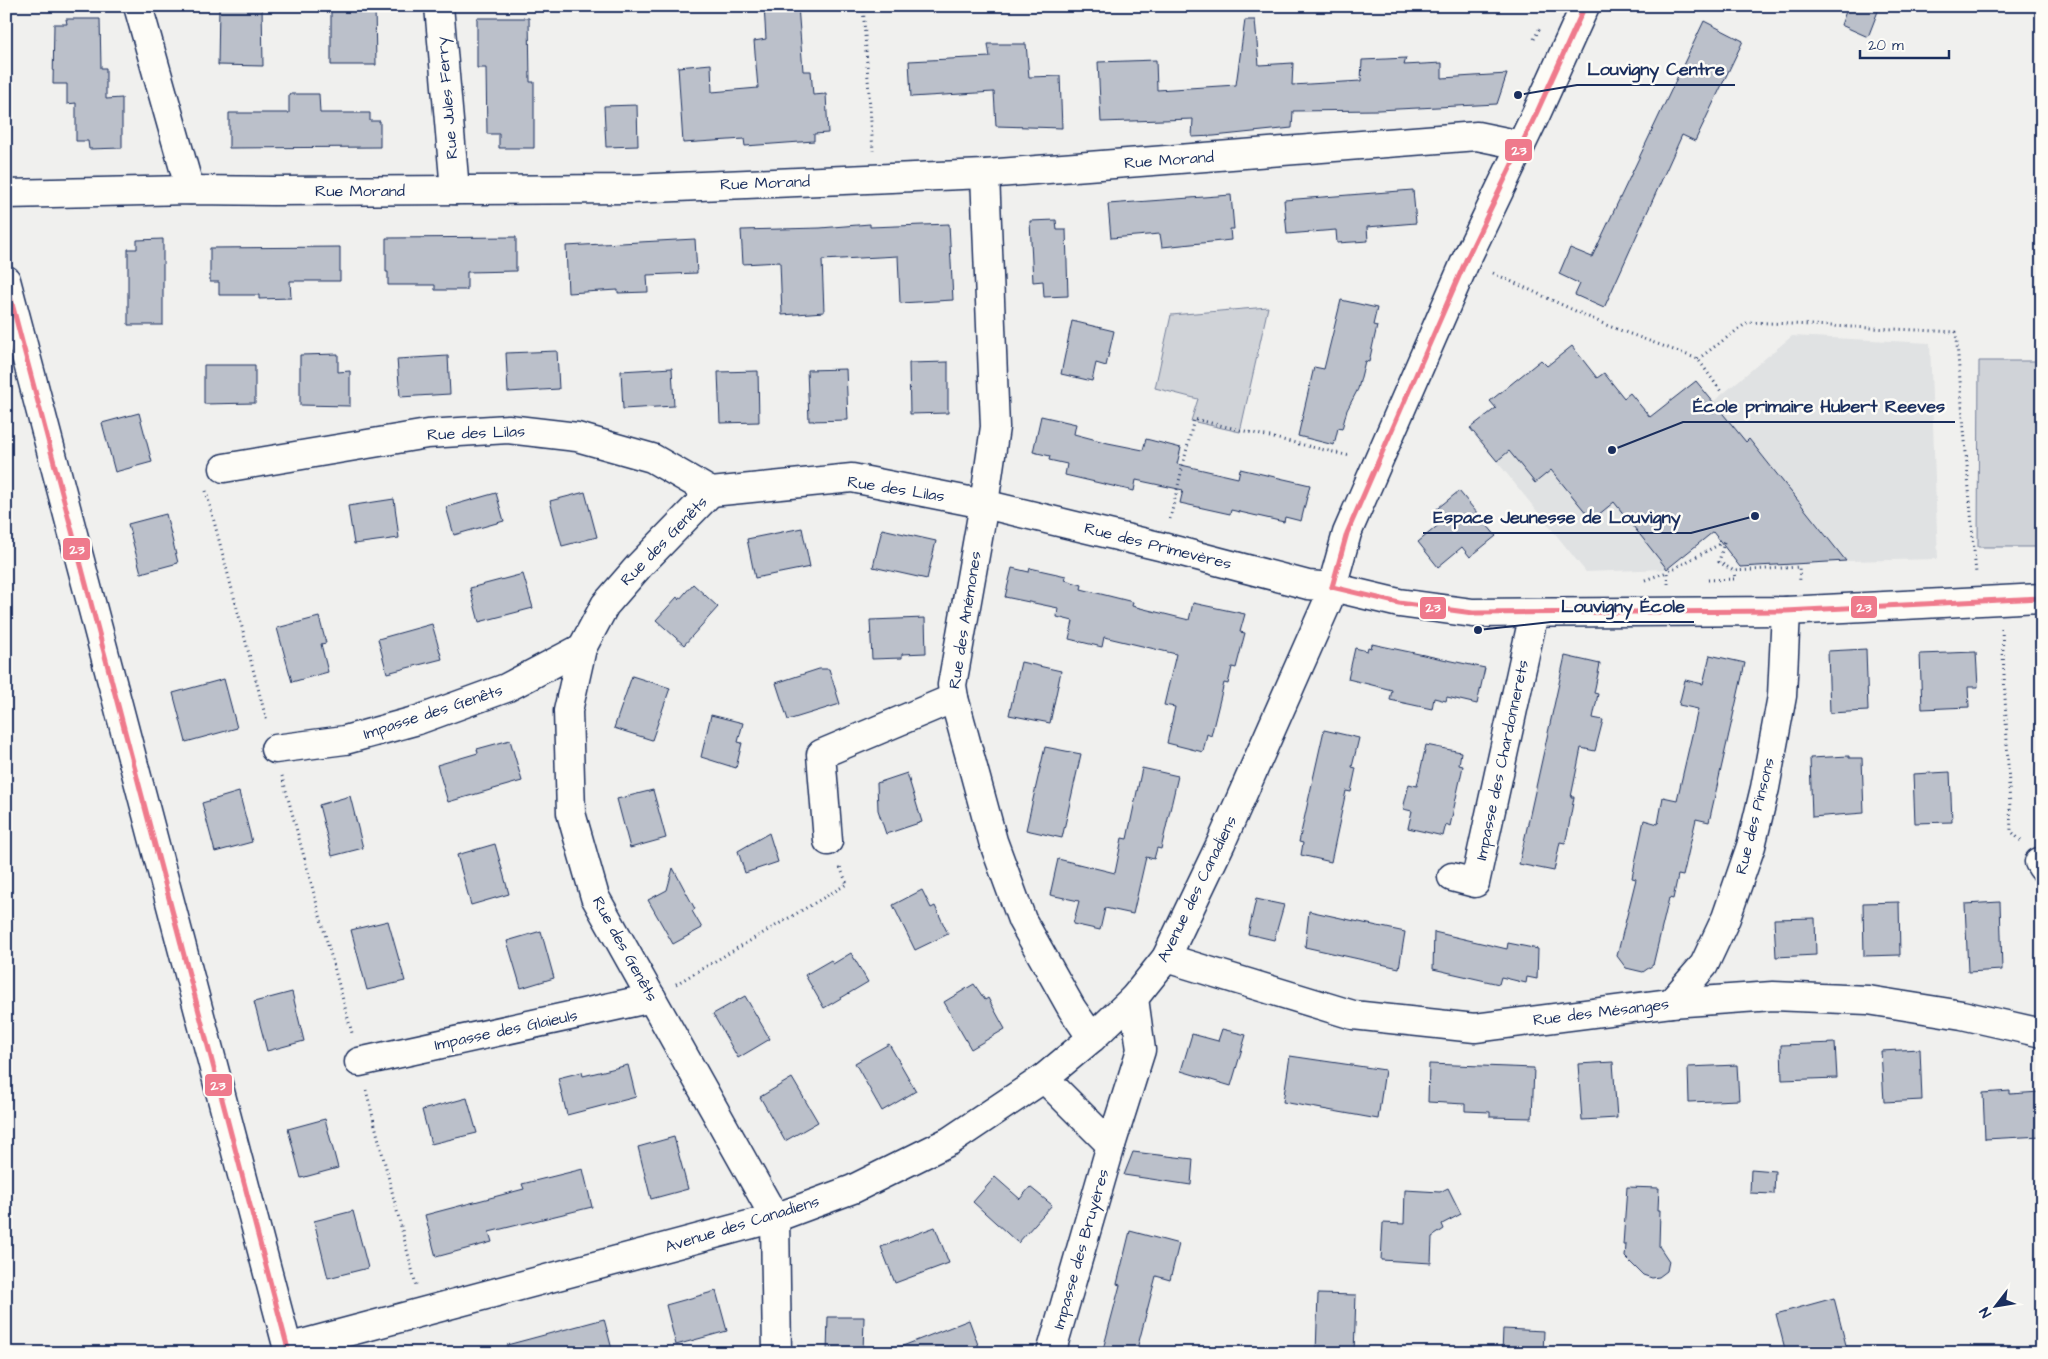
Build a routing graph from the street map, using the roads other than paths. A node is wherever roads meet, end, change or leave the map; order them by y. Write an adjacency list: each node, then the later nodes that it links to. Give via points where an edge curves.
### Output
1 (138, 6): 6 (street)
2 (438, 6): 7 (street, Rue Jules Ferry)
3 (1585, 6): 4 (street, Avenue des Canadiens)
4 (1521, 145): 5 (street, Rue Morand, via 1477,136); 13 (street, Avenue des Canadiens, via 1466,260 1347,533)
5 (985, 174): 7 (street, Rue Morand, via 631,189); 12 (street, Rue des Anémones, via 995,427)
6 (190, 190): 7 (street, Rue Morand); 8 (street, Rue Morand)
7 (455, 190)
8 (6, 194)
9 (6, 280): 32 (street)
10 (224, 468): 11 (street, Rue des Lilas, via 427,434 508,429 577,437 652,458)
11 (711, 492): 12 (street, Rue des Lilas, via 852,478); 17 (street, Rue des Genêts, via 605,604)
12 (984, 504): 13 (street, Rue des Primevères, via 1308,584); 18 (street, Rue des Anémones, via 952,685)
13 (1332, 587): 16 (street, Rue des Primevères, via 1399,603 1473,613); 22 (street, Avenue des Canadiens, via 1221,843)
14 (2042, 598): 15 (street, Rue des Primevères)
15 (1786, 611): 16 (street, Rue des Primevères); 25 (street, Rue des Pinsons, via 1782,696 1751,846 1726,918 1704,965)
16 (1534, 613): 21 (street, Impasse des Chardonnerets, via 1475,883)
17 (582, 648): 19 (street, Impasse des Genêts, via 506,688 418,720 345,740); 23 (street, Rue des Genêts, via 568,711 571,813 595,897)
18 (954, 698): 20 (street, via 821,754); 27 (street, Rue des Anémones, via 993,841 1022,920)
19 (274, 748)
20 (828, 841)
21 (1452, 876)
22 (1166, 958): 24 (street, Avenue des Canadiens); 25 (street, Rue des Mésanges, via 1353,1015 1475,1028)
23 (652, 998): 28 (street, Impasse des Glaieuls); 31 (street, Rue des Genêts)
24 (1134, 998): 27 (street, Avenue des Canadiens); 30 (street, Impasse des Bruyères, via 1141,1050)
25 (1670, 1003): 26 (street, Rue des Mésanges, via 1773,996 1868,1000 1962,1015)
26 (2042, 1033)
27 (1092, 1038): 29 (street, Avenue des Canadiens)
28 (359, 1062)
29 (1044, 1078): 30 (street); 31 (street, Avenue des Canadiens, via 950,1141 853,1189)
30 (1111, 1145): 34 (street, Impasse des Bruyères)
31 (775, 1218): 32 (street, Avenue des Canadiens); 33 (street)
32 (288, 1350)
33 (777, 1353)
34 (1051, 1353)

